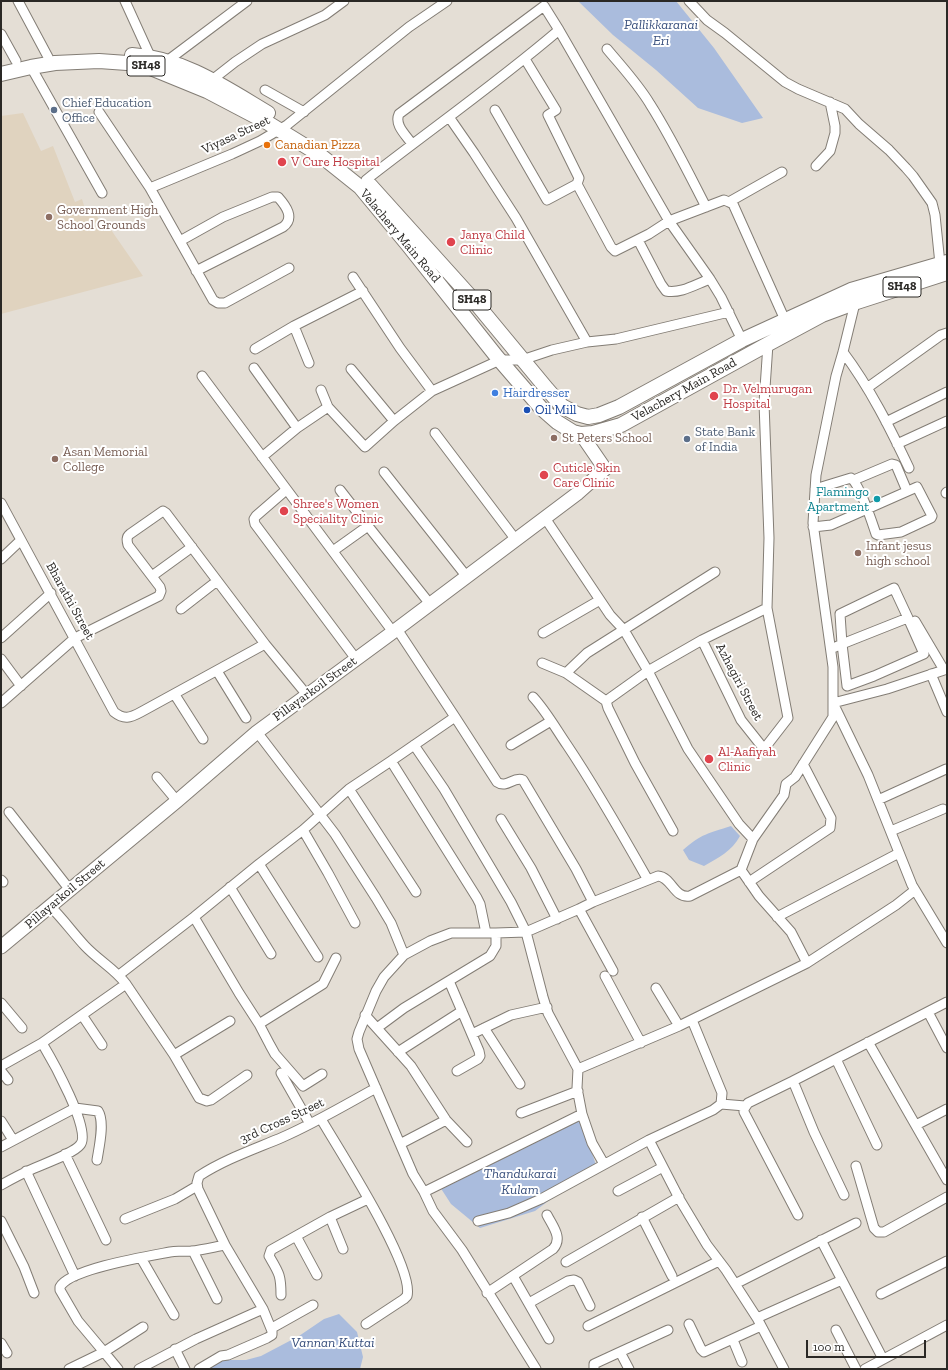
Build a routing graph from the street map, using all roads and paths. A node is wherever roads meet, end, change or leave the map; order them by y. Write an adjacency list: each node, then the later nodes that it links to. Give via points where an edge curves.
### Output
1 (18, 1): 10 (street)
2 (125, 1): 11 (street)
3 (247, 1): 14 (street)
4 (344, 1): 18 (street, via 325,15 262,44 235,62)
5 (447, 1): 23 (street, Viyasa Street, via 409,27)
6 (689, 1): 20 (street, via 707,20 785,82)
7 (559, 30): 12 (street); 26 (street, via 544,6 399,114 398,124); 35 (street)
8 (1, 34): 13 (street)
9 (607, 49): 34 (street, via 650,104)
10 (48, 57): 11 (main road, Velachery Main Road / SH48, via 104,53); 13 (main road, Velachery Main Road / SH48)
11 (151, 58): 14 (main road, Velachery Main Road / SH48)
12 (525, 59): 24 (street); 30 (street, via 556,110 548,115 579,178)
13 (16, 61): 15 (main road, Velachery Main Road / SH48)
14 (167, 61): 18 (main road, Velachery Main Road / SH48)
15 (1, 64)
16 (31, 67): 17 (main road, Velachery Main Road / SH48); 18 (main road, Velachery Main Road / SH48, via 99,61 142,64); 32 (street)
17 (1, 74)
18 (209, 85): 25 (main road, Velachery Main Road / SH48)
19 (265, 90): 23 (street)
20 (830, 102): 27 (street, via 835,133 830,151); 38 (street, via 845,109 889,150 925,193 932,203)
21 (495, 110): 30 (street, via 547,200)
22 (99, 112): 31 (street)
23 (304, 112): 25 (street, Viyasa Street)
24 (449, 118): 26 (street); 52 (street, via 516,218)
25 (283, 127): 29 (main road, Velachery Main Road / SH48, via 326,148); 31 (street, Viyasa Street, via 253,144); 56 (main road, Velachery Main Road / SH48, via 360,187)
26 (412, 144): 29 (street)
27 (816, 166)
28 (782, 172): 33 (street)
29 (366, 180): 57 (main road, Velachery Main Road / SH48, via 470,296)
30 (577, 184): 36 (street, via 611,248 615,251)
31 (150, 188): 37 (street)
32 (102, 193)
33 (729, 202): 34 (street, via 724,200); 48 (street, via 733,204)
34 (706, 206): 35 (street)
35 (669, 221): 36 (street); 42 (street)
36 (638, 240): 45 (street)
37 (180, 241): 40 (street); 40 (street, via 223,217 272,198 278,197 289,213 288,223 283,227)
38 (945, 266): 46 (main road, Velachery Main Road / SH48); 48 (main road, Velachery Main Road / SH48, via 851,290)
39 (289, 268): 40 (street, via 225,303 213,300)
40 (196, 271)
41 (353, 276): 44 (street)
42 (710, 279): 45 (street, via 680,291); 47 (street)
43 (655, 290): 45 (street)
44 (363, 291): 49 (street); 64 (street)
45 (666, 291)
46 (855, 303): 53 (main road, Velachery Main Road / SH48, via 822,315); 55 (street)
47 (729, 312): 51 (street); 52 (street, via 616,339)
48 (785, 320): 51 (main road, Velachery Main Road / SH48)
49 (294, 326): 54 (street); 58 (street)
50 (947, 333): 62 (street)
51 (742, 340): 57 (main road, Velachery Main Road / SH48, via 619,407 588,417 562,406)
52 (587, 342): 57 (street)
53 (768, 344): 72 (main road, Velachery Main Road / SH48, via 621,425); 99 (street, Azhagiri Street, via 764,402 769,538)
54 (255, 349)
55 (843, 352): 62 (street); 78 (street, via 836,376)
56 (500, 360): 57 (street); 64 (street); 72 (main road, Velachery Main Road / SH48, via 540,408 557,422)
57 (522, 360)
58 (310, 363)
59 (254, 368): 70 (street)
60 (351, 369): 67 (street)
61 (202, 376): 74 (street)
62 (867, 388): 69 (street)
63 (321, 390): 66 (street)
64 (432, 391): 67 (street)
65 (947, 392): 69 (street)
66 (328, 408): 67 (street, via 365,447); 70 (street)
67 (394, 421)
68 (947, 421): 73 (street)
69 (886, 422): 73 (street)
70 (297, 428): 74 (street)
71 (435, 433): 88 (street)
72 (581, 434): 84 (street, Pillayarkoil Street, via 605,469)
73 (897, 444): 75 (street)
74 (262, 457): 79 (street)
75 (909, 468)
76 (384, 472): 94 (street)
77 (854, 480): 78 (street, via 852,478); 81 (street, via 894,464); 83 (street)
78 (815, 489): 86 (street)
79 (286, 490): 90 (street); 112 (street, via 256,516 255,524)
80 (340, 490): 85 (street)
81 (907, 491): 83 (street); 83 (street, via 917,487 931,518 901,532 878,535)
82 (1, 502): 87 (street, Bharathi Street)
83 (867, 509): 86 (street, via 831,525)
84 (545, 518): 88 (street, Pillayarkoil Street); 97 (street)
85 (368, 526): 90 (street); 98 (street)
86 (813, 527): 110 (street)
87 (21, 540): 91 (street); 96 (street, Bharathi Street)
88 (516, 540): 94 (street, Pillayarkoil Street)
89 (192, 547): 93 (street); 93 (street, via 166,513 160,512 130,534 127,541); 95 (street)
90 (333, 551): 103 (street)
91 (1, 558)
92 (715, 572): 102 (street)
93 (152, 576): 106 (street, via 160,587 158,596)
94 (467, 577): 98 (street, Pillayarkoil Street)
95 (218, 581): 100 (street); 108 (street)
96 (51, 593): 105 (street); 106 (street, Bharathi Street)
97 (600, 600): 102 (street); 104 (street)
98 (430, 604): 103 (street, Pillayarkoil Street)
99 (767, 608): 107 (street, Azhagiri Street); 107 (street, Azhagiri Street, via 788,718 764,749 741,720)
100 (181, 609)
101 (909, 616): 109 (street); 109 (street, via 894,588 840,614); 114 (street); 120 (street, via 924,654)
102 (624, 630): 116 (street); 117 (street, via 587,653)
103 (395, 631): 112 (street, Pillayarkoil Street); 129 (street)
104 (543, 633)
105 (1, 638)
106 (76, 638): 119 (street); 122 (street, Bharathi Street, via 114,712 119,716 133,716)
107 (702, 640): 116 (street)
108 (265, 644): 115 (street); 123 (street)
109 (842, 644): 110 (street); 120 (street)
110 (831, 649): 121 (street)
111 (1, 659): 119 (street)
112 (356, 659): 123 (street, Pillayarkoil Street)
113 (542, 663): 117 (street)
114 (946, 669): 118 (street)
115 (217, 671): 122 (street); 130 (street)
116 (648, 671): 125 (street); 150 (street, via 688,749 739,824)
117 (566, 673): 125 (street)
118 (931, 674): 127 (street); 128 (street)
119 (21, 686): 126 (street)
120 (847, 686): 121 (street)
121 (833, 690): 127 (street)
122 (175, 695): 133 (street)
123 (307, 695): 132 (street, Pillayarkoil Street)
124 (532, 697): 131 (street)
125 (606, 701): 148 (street, via 635,763)
126 (1, 703)
127 (833, 703): 137 (street, via 833,716); 141 (street)
128 (947, 712)
129 (456, 717): 134 (street); 160 (street, via 500,785 517,779 523,780)
130 (246, 718)
131 (551, 721): 135 (street); 154 (street, via 608,810)
132 (257, 732): 142 (street, Pillayarkoil Street); 145 (street)
133 (203, 740)
134 (414, 745): 136 (street); 167 (street, via 444,789)
135 (510, 745)
136 (391, 761): 140 (street); 168 (street, via 477,898)
137 (803, 764): 150 (street, via 786,784 784,795); 155 (street, via 831,818 830,828)
138 (946, 769): 141 (street)
139 (157, 777): 142 (street)
140 (349, 789): 145 (street); 159 (street)
141 (878, 800): 149 (street)
142 (177, 801): 157 (street, Pillayarkoil Street)
143 (943, 809): 149 (street)
144 (9, 812): 157 (street)
145 (320, 815): 147 (street); 173 (street, via 335,834 391,923)
146 (501, 818): 165 (street)
147 (303, 830): 152 (street); 166 (street)
148 (673, 831)
149 (891, 831): 151 (street)
150 (753, 839): 153 (street)
151 (899, 853): 158 (street); 164 (street)
152 (259, 864): 156 (street); 174 (street)
153 (741, 870): 154 (street, via 686,897 680,895 662,877); 155 (street)
154 (648, 880): 160 (street)
155 (749, 882): 164 (street)
156 (230, 887): 163 (street); 172 (street)
157 (70, 890): 161 (street, Pillayarkoil Street)
158 (915, 890): 170 (street); 176 (street)
159 (416, 892)
160 (593, 902): 162 (street)
161 (50, 906): 171 (street, Pillayarkoil Street); 177 (street, via 86,947)
162 (579, 909): 165 (street); 198 (street)
163 (194, 917): 177 (street); 190 (street)
164 (777, 917): 176 (street, via 791,932)
165 (557, 919): 167 (street)
166 (355, 922)
167 (526, 932): 169 (street); 183 (street)
168 (486, 933): 169 (street); 173 (street, via 451,933)
169 (496, 934): 178 (street, via 496,946 490,956)
170 (947, 943)
171 (1, 947)
172 (271, 954)
173 (404, 955): 187 (street, via 384,977)
174 (318, 957)
175 (336, 958): 190 (street, via 323,984)
176 (807, 963): 188 (street)
177 (119, 975): 179 (street)
178 (449, 982): 184 (street); 193 (street, via 404,1008)
179 (126, 984): 186 (street); 202 (street)
180 (656, 988): 191 (street)
181 (947, 1002): 185 (street)
182 (1, 1003): 192 (street)
183 (547, 1007): 194 (street, via 511,1015); 205 (street, via 548,1014)
184 (462, 1010): 195 (street); 201 (street)
185 (928, 1012): 196 (street); 200 (street)
186 (82, 1015): 197 (street); 199 (street)
187 (365, 1015): 193 (street); 214 (street, via 357,1040)
188 (692, 1020): 191 (street); 216 (street, via 722,1093)
189 (230, 1021): 202 (street)
190 (259, 1024): 209 (street, via 275,1054 303,1086)
191 (679, 1026): 198 (street)
192 (22, 1028)
193 (377, 1028): 201 (street)
194 (484, 1028): 195 (street); 213 (street)
195 (472, 1034): 207 (street, via 480,1056)
196 (868, 1042): 203 (street); 226 (street)
197 (42, 1043): 204 (street); 218 (street)
198 (641, 1043): 205 (street)
199 (102, 1045)
200 (947, 1048)
201 (398, 1052): 224 (street, via 411,1066)
202 (174, 1055): 210 (street, via 203,1100 211,1100)
203 (836, 1059): 212 (street); 231 (street)
204 (1, 1066)
205 (578, 1069): 215 (street)
206 (1, 1071): 211 (street)
207 (457, 1071)
208 (280, 1073): 225 (street)
209 (322, 1074)
210 (247, 1075)
211 (8, 1080)
212 (793, 1081): 217 (street); 244 (street)
213 (520, 1084)
214 (376, 1088): 222 (street, 3rd Cross Street); 230 (street)
215 (578, 1091): 220 (street); 221 (street)
216 (721, 1104): 217 (street); 228 (street)
217 (745, 1106): 249 (street, via 744,1115)
218 (75, 1108): 227 (street); 233 (street, via 84,1139 81,1145); 234 (street, via 98,1111 100,1115)
219 (947, 1108): 226 (street)
220 (521, 1113)
221 (582, 1114): 235 (street, via 592,1143); 243 (street)
222 (321, 1119): 225 (street, 3rd Cross Street); 247 (street)
223 (1, 1120): 227 (street)
224 (446, 1120): 229 (street); 230 (street)
225 (310, 1124): 241 (street, 3rd Cross Street, via 199,1176)
226 (916, 1125): 239 (street)
227 (13, 1140): 232 (street)
228 (649, 1140): 235 (street); 237 (street)
229 (467, 1142)
230 (400, 1144): 243 (street)
231 (877, 1145)
232 (1, 1147)
233 (65, 1154): 238 (street); 258 (street)
234 (97, 1160)
235 (604, 1164): 254 (street, via 541,1199 509,1213)
236 (856, 1166): 246 (street, via 874,1228 878,1232 884,1232)
237 (663, 1167): 242 (street); 245 (street)
238 (26, 1171): 240 (street); 268 (street)
239 (946, 1174)
240 (1, 1184)
241 (197, 1186): 252 (street, via 175,1199); 260 (street)
242 (618, 1191)
243 (424, 1192): 274 (street, via 433,1211 462,1250)
244 (844, 1195)
245 (679, 1197): 251 (street); 264 (street)
246 (947, 1197)
247 (368, 1199): 250 (street); 284 (street, via 396,1251 408,1292 404,1299)
248 (547, 1215): 269 (street, via 558,1237 557,1245)
249 (798, 1215)
250 (330, 1217): 256 (street); 261 (street)
251 (642, 1217): 266 (street); 270 (street)
252 (125, 1219)
253 (1, 1221): 257 (street)
254 (478, 1221)
255 (856, 1223): 259 (street)
256 (296, 1236): 267 (street); 276 (street, via 270,1252 269,1256 280,1275)
257 (5, 1239): 273 (street, via 24,1267)
258 (106, 1240)
259 (821, 1240): 271 (street); 272 (street)
260 (225, 1245): 262 (street); 281 (street)
261 (343, 1248)
262 (193, 1251): 263 (street); 277 (street)
263 (141, 1258): 268 (street, via 104,1266); 282 (street)
264 (719, 1261): 272 (street); 287 (street)
265 (947, 1261): 275 (street)
266 (566, 1262)
267 (317, 1275)
268 (75, 1276): 296 (street, via 60,1285 60,1290 78,1321)
269 (513, 1276): 274 (street); 278 (street)
270 (672, 1276)
271 (842, 1280): 283 (street); 299 (street)
272 (735, 1284): 283 (street)
273 (34, 1293)
274 (487, 1293): 306 (street)
275 (881, 1294)
276 (281, 1295)
277 (217, 1299)
278 (529, 1303): 280 (street, via 574,1280 578,1282); 292 (street)
279 (313, 1305): 289 (street)
280 (590, 1306)
281 (263, 1309): 289 (street); 295 (street)
282 (174, 1315)
283 (759, 1322): 293 (street); 309 (street)
284 (366, 1324)
285 (689, 1324): 293 (street, via 704,1352)
286 (947, 1324): 299 (street)
287 (588, 1326)
288 (143, 1327): 296 (street)
289 (272, 1328): 305 (street, via 272,1335 267,1338 221,1356)
290 (668, 1330): 297 (street)
291 (836, 1330): 310 (street)
292 (549, 1339)
293 (733, 1340): 300 (street)
294 (1, 1343): 298 (street)
295 (175, 1349): 303 (street); 304 (street)
296 (104, 1352): 301 (street); 302 (street)
297 (620, 1352): 307 (street, via 594,1364); 308 (street)
298 (7, 1354)
299 (884, 1360): 311 (street)
300 (742, 1362)
301 (69, 1369)
302 (118, 1369)
303 (139, 1369)
304 (185, 1369)
305 (199, 1369)
306 (536, 1369)
307 (594, 1369)
308 (629, 1369)
309 (784, 1369)
310 (856, 1369)
311 (865, 1369)

